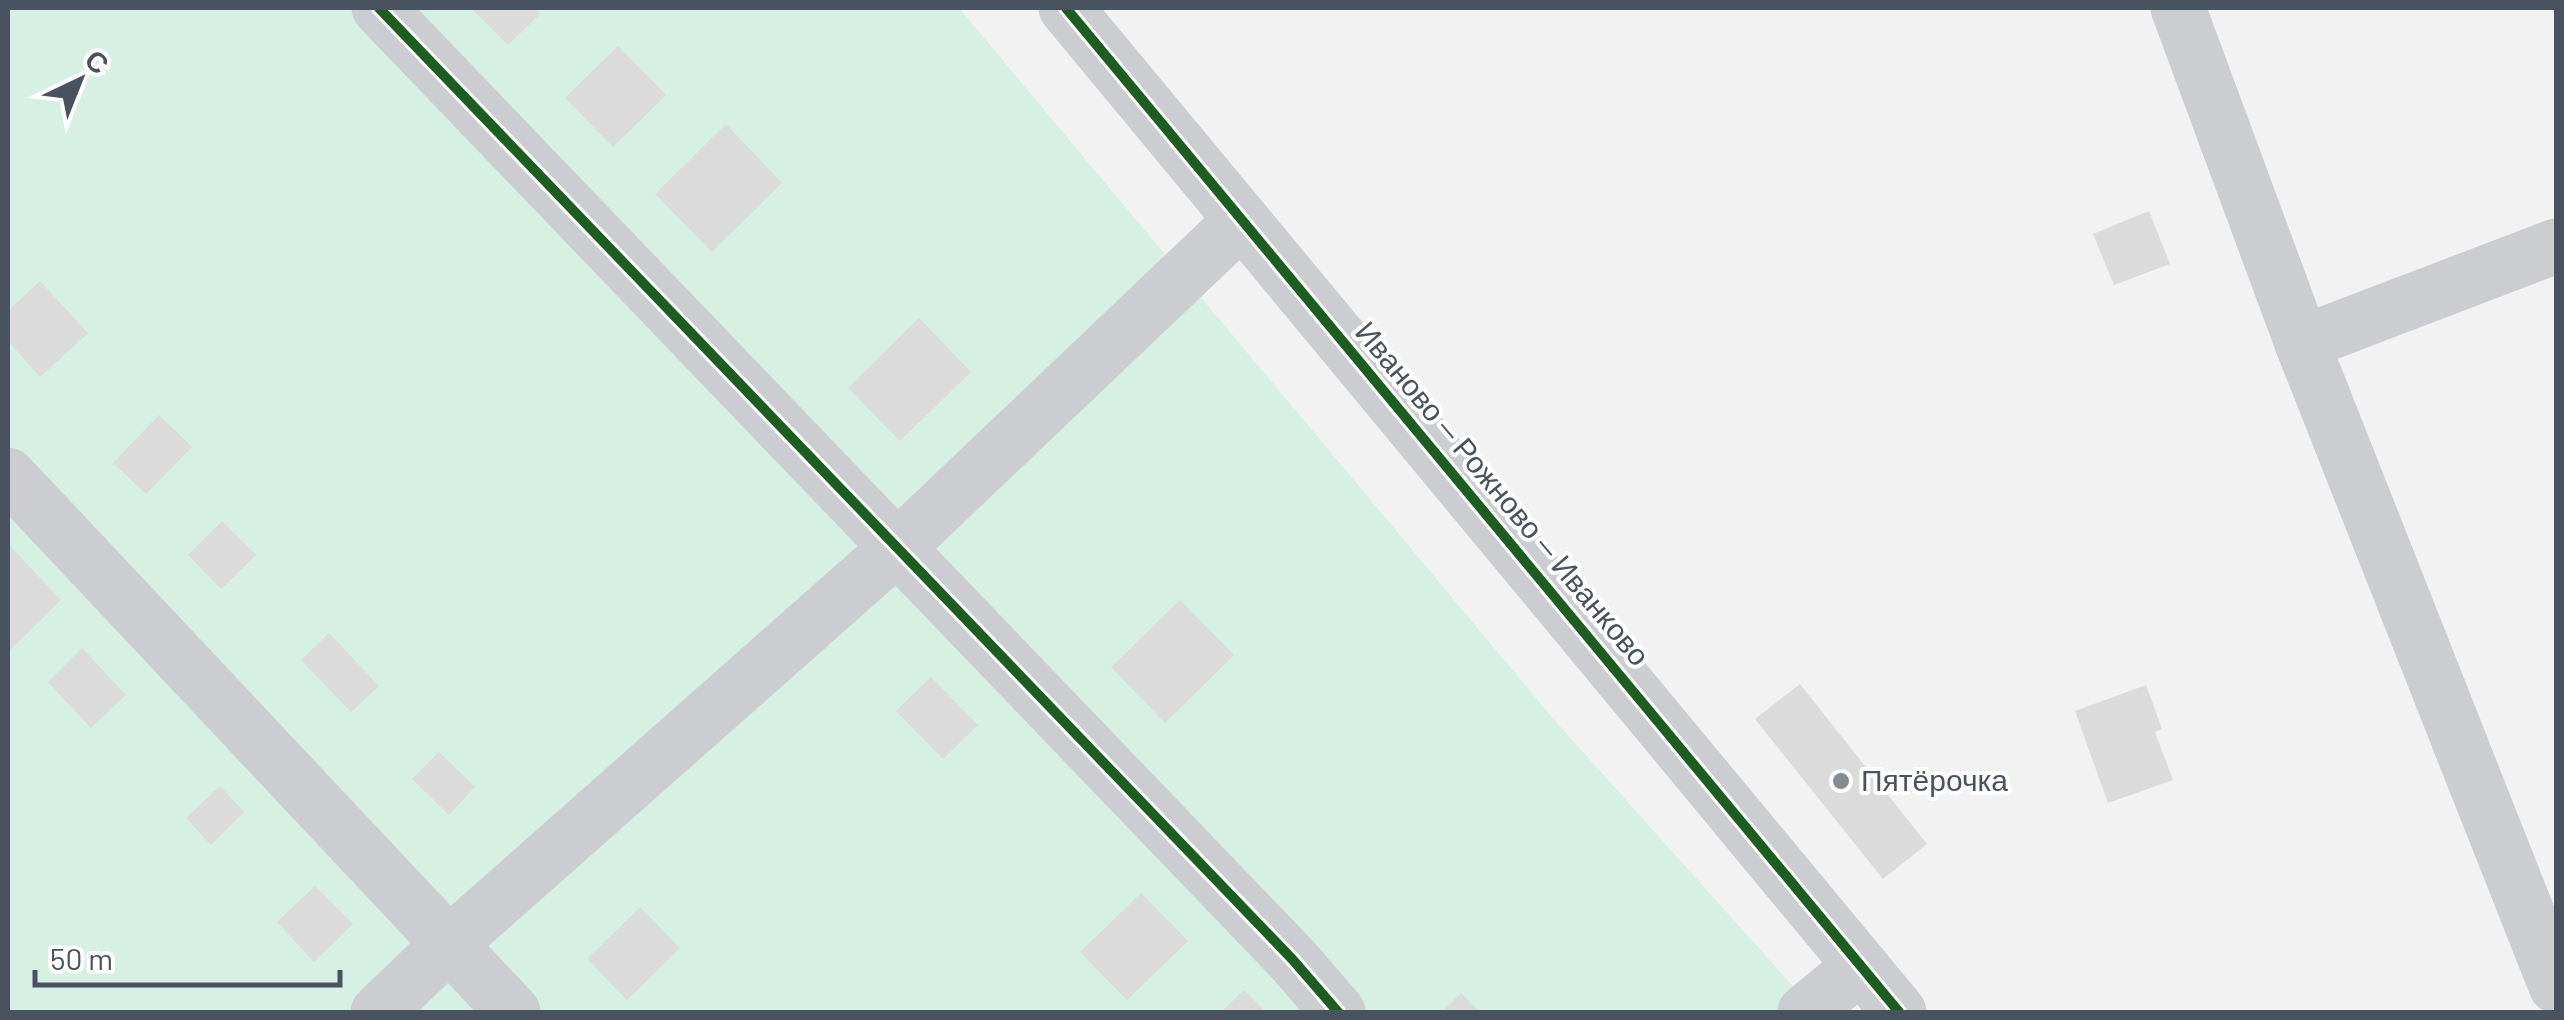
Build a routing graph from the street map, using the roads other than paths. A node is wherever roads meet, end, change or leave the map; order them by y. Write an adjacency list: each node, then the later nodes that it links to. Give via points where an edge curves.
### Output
1 (379, 8): 8 (street)
2 (1066, 8): 4 (street, Иваново — Рожново — Иванково)
3 (2178, 8): 6 (street)
4 (1242, 220): 8 (street); 10 (street, Иваново — Рожново — Иванково)
5 (2556, 246): 6 (street)
6 (2302, 343): 11 (street)
7 (8, 474): 9 (street)
8 (898, 547): 9 (street); 14 (street)
9 (448, 944): 12 (street); 13 (street)
10 (1861, 966): 15 (street); 16 (street, Иваново — Рожново — Иванково)
11 (2556, 986)
12 (378, 1012)
13 (513, 1012)
14 (1338, 1012)
15 (1805, 1012)
16 (1899, 1012)

